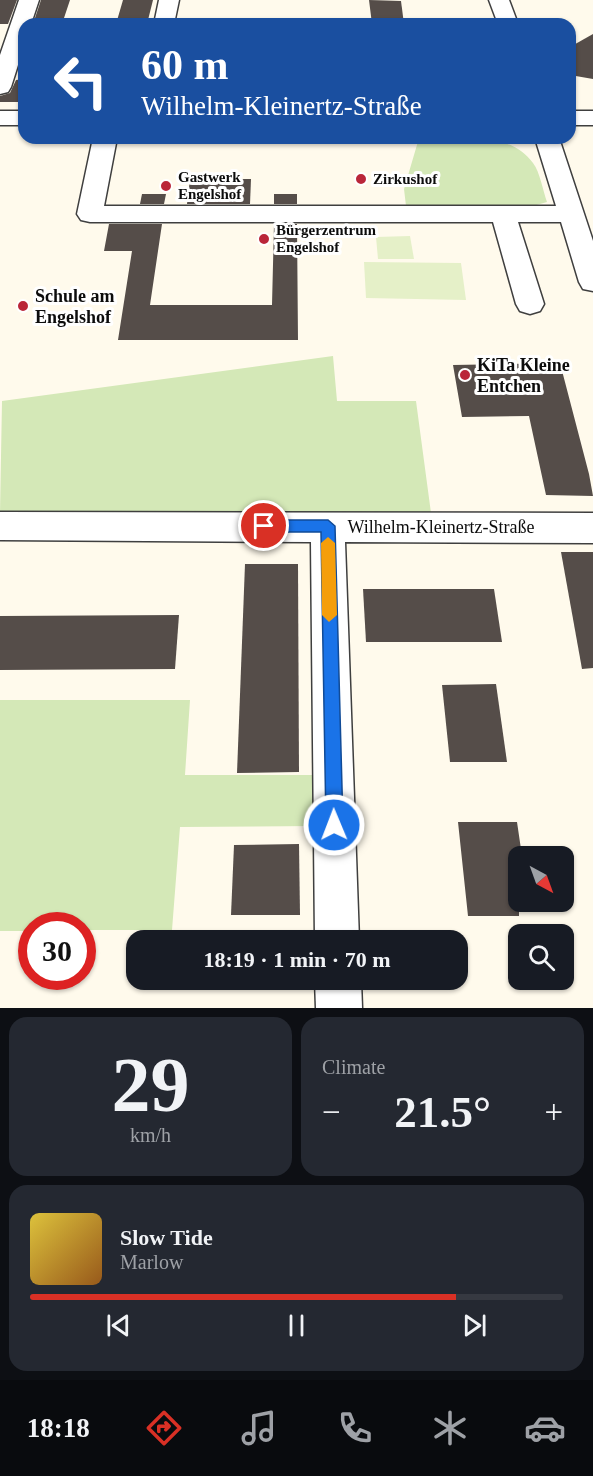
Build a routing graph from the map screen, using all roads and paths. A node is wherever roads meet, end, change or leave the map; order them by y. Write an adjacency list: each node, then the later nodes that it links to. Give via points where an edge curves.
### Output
1 (29, 0): 4 (street)
2 (170, 0): 5 (street)
3 (499, 0): 6 (street)
4 (23, 18)
5 (166, 18)
6 (506, 18)
7 (18, 33): 8 (street)
8 (0, 87)
9 (0, 118): 10 (street)
10 (18, 118)
11 (576, 118): 12 (street)
12 (593, 118)
13 (104, 144): 15 (street, via 90,214)
14 (550, 144): 16 (street)
15 (503, 213): 16 (street); 18 (street)
16 (570, 214): 17 (street)
17 (592, 275)
18 (530, 304)
19 (0, 526): 20 (street, Wilhelm-Kleinertz-Straße)
20 (328, 526): 21 (street, Wilhelm-Kleinertz-Straße); 22 (street)
21 (593, 528)
22 (337, 930)
23 (338, 990): 24 (street)
24 (339, 1008)

